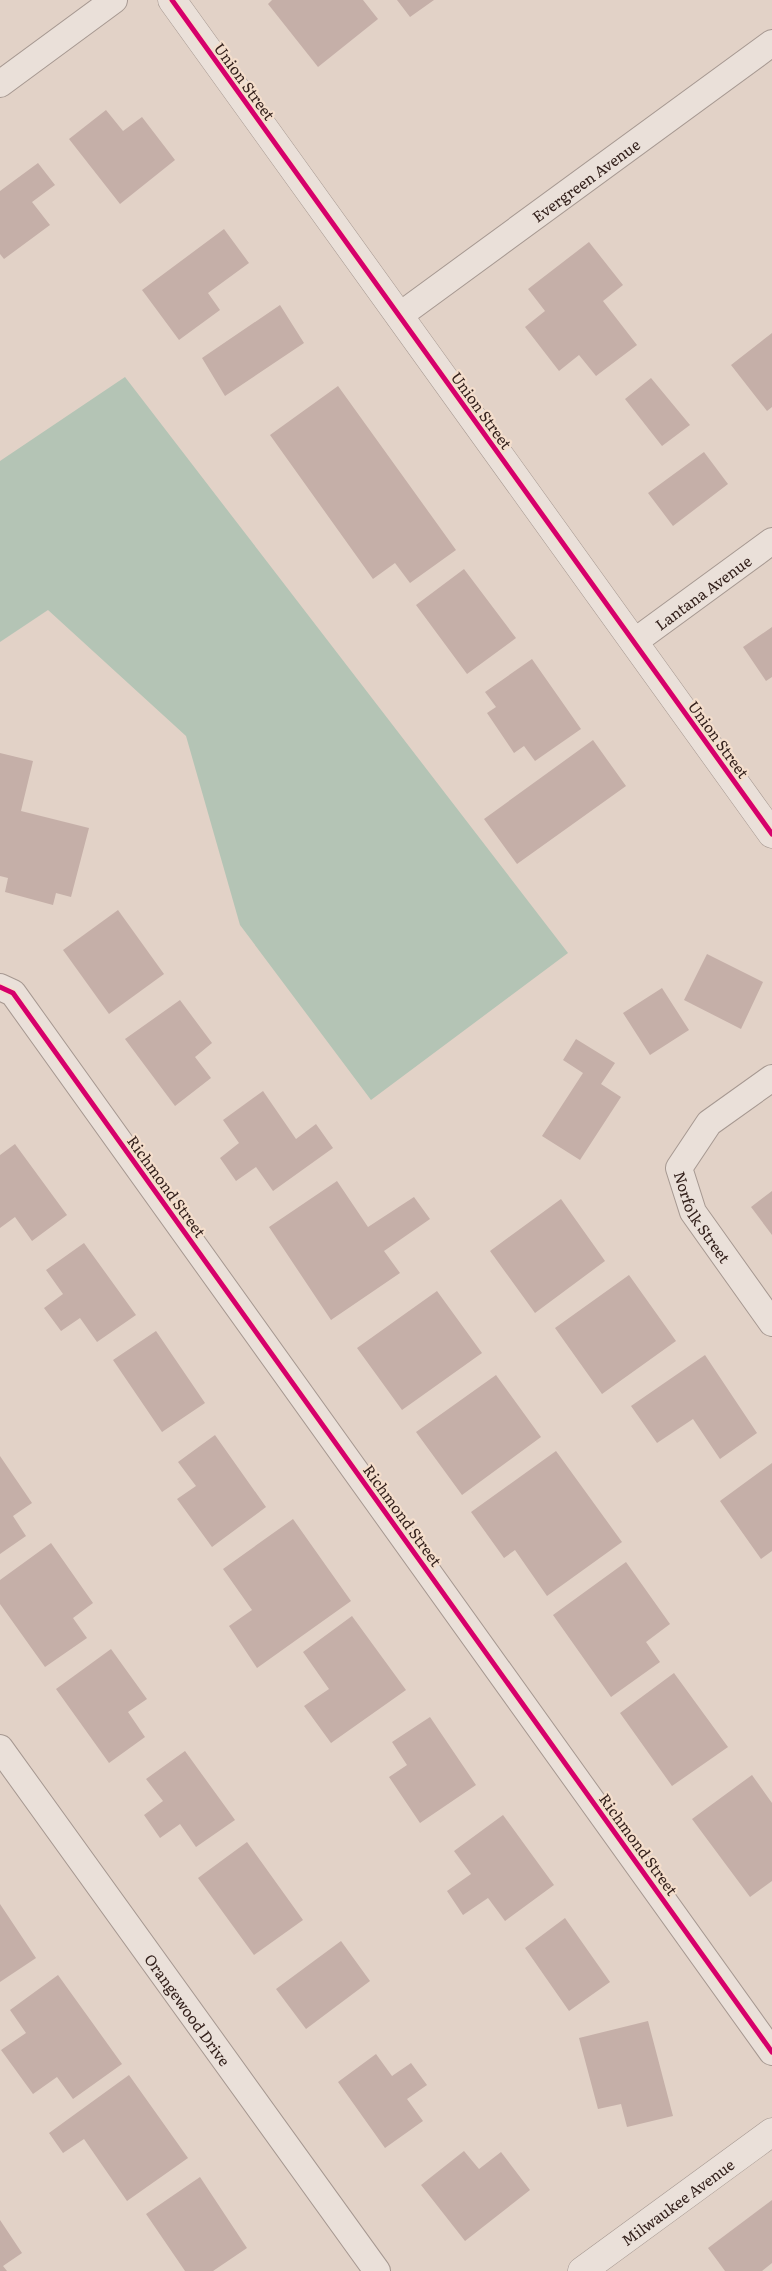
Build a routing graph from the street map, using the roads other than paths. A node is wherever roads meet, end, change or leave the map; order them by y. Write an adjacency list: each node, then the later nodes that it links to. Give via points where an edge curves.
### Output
1 (114, 0): 4 (street)
2 (172, 0): 5 (street, Union Street)
3 (772, 43): 5 (street, Evergreen Avenue)
4 (0, 84)
5 (399, 316): 7 (street, Union Street)
6 (772, 541): 7 (street, Lantana Avenue)
7 (634, 642): 8 (street, Union Street)
8 (772, 834)
9 (6, 990): 13 (street, Richmond Street)
10 (772, 1078): 11 (street, Norfolk Street, via 708,1123 679,1168 692,1212)
11 (772, 1323)
12 (0, 1748): 15 (street, Orangewood Drive)
13 (772, 2052)
14 (772, 2132): 16 (street, Milwaukee Avenue)
15 (377, 2271)
16 (582, 2271)

